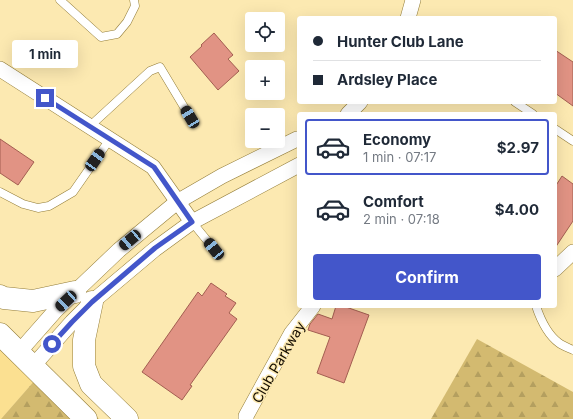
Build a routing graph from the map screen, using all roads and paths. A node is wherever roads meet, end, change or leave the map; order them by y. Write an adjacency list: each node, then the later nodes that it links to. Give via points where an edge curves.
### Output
1 (60, 0): 2 (lane, via 101,37 117,34 135,6)
2 (134, 0)
3 (413, 0): 4 (street)
4 (409, 16)
5 (0, 69): 11 (street)
6 (358, 104): 8 (street)
7 (519, 104): 9 (lane)
8 (350, 112)
9 (530, 112)
10 (190, 117): 11 (lane, via 160,67 150,71)
11 (89, 127): 13 (street)
12 (557, 130): 15 (lane)
13 (110, 139): 17 (lane, via 73,192 49,206 38,208 23,204); 18 (street, via 154,167)
14 (297, 140): 18 (street, via 222,176)
15 (573, 141)
16 (297, 166): 19 (street)
17 (0, 192)
18 (177, 202): 19 (street); 24 (street, via 119,250)
19 (192, 222): 20 (lane); 24 (street)
20 (214, 249)
21 (573, 252): 22 (street)
22 (557, 267)
23 (0, 296): 24 (main road, via 33,301)
24 (84, 297): 29 (street, via 72,322); 29 (street, via 56,310); 31 (main road, via 84,366 91,384)
25 (311, 308): 32 (street, Club Parkway, via 291,334)
26 (537, 308): 28 (lane, via 549,332 559,343)
27 (0, 334): 29 (main road)
28 (573, 350)
29 (26, 359): 30 (main road)
30 (86, 419)
31 (127, 419)
32 (246, 419)

